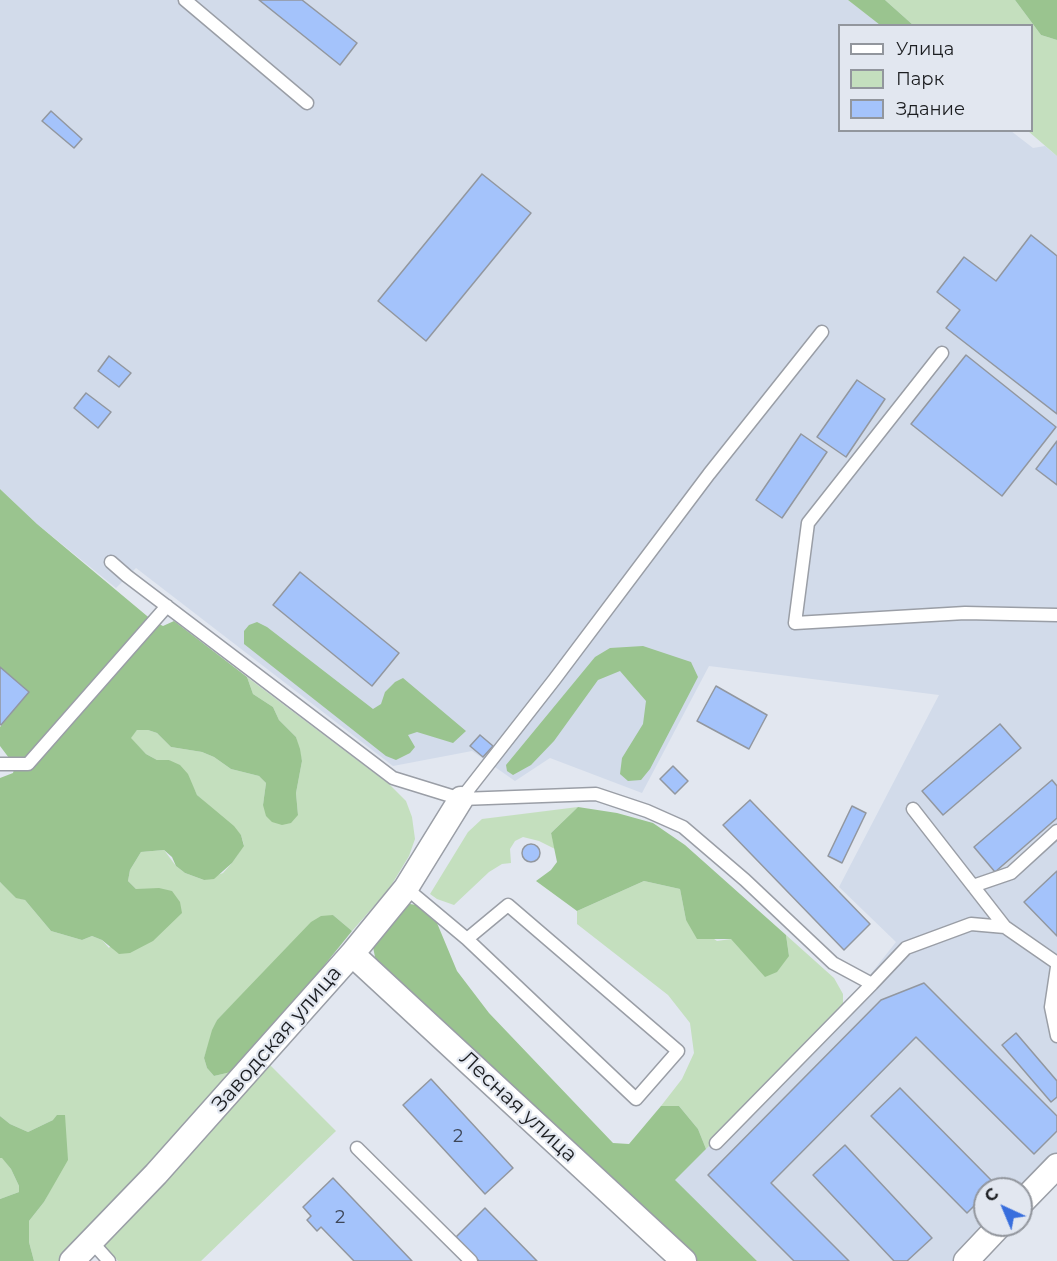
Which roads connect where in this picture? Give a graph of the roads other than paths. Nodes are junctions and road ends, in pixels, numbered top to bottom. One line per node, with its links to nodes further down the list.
1 (185, 0): 2 (lane)
2 (307, 103)
3 (822, 332): 9 (lane)
4 (942, 353): 7 (lane)
5 (111, 562): 6 (lane)
6 (167, 606): 8 (lane); 9 (lane)
7 (1057, 615)
8 (0, 764)
9 (461, 799): 13 (street, Заводская улица); 18 (lane)
10 (913, 809): 12 (lane)
11 (1057, 831): 12 (lane)
12 (973, 886): 14 (lane)
13 (406, 888): 15 (lane); 16 (street, Заводская улица)
14 (1005, 927): 17 (lane); 18 (lane)
15 (467, 939): 15 (lane)
16 (352, 954): 25 (street, Заводская улица); 29 (street, Лесная улица)
17 (1057, 965): 19 (lane)
18 (872, 984): 20 (lane)
19 (1057, 1036)
20 (716, 1143)
21 (357, 1148): 28 (lane)
22 (1057, 1166): 23 (street)
23 (1033, 1191)
24 (989, 1237): 30 (street)
25 (91, 1241): 26 (street, Заводская улица); 27 (lane)
26 (72, 1261)
27 (109, 1261)
28 (471, 1261)
29 (684, 1261)
30 (966, 1261)

